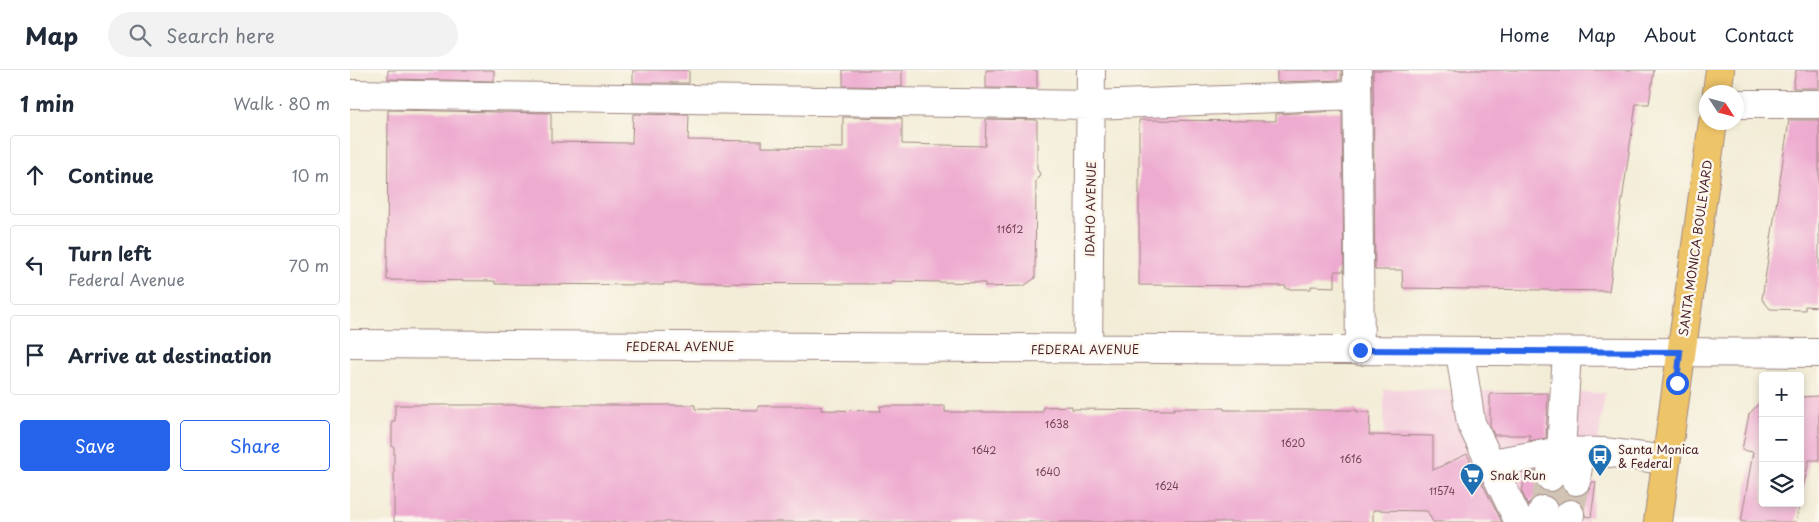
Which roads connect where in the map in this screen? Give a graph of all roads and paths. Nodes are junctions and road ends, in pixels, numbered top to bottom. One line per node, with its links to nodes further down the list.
1 (1091, 70): 8 (street, IDAHO AVENUE)
2 (1720, 70): 4 (main road)
3 (1357, 82): 8 (street); 12 (street)
4 (1718, 85)
5 (350, 94): 8 (street)
6 (1744, 104): 7 (street)
7 (1819, 104)
8 (1091, 105): 11 (street, IDAHO AVENUE)
9 (1712, 130): 15 (main road, SANTA MONICA BOULEVARD)
10 (350, 344): 11 (street, FEDERAL AVENUE)
11 (1088, 349): 12 (street, FEDERAL AVENUE)
12 (1360, 350): 13 (street, FEDERAL AVENUE)
13 (1460, 352): 14 (street, FEDERAL AVENUE); 19 (street)
14 (1567, 352): 15 (street, FEDERAL AVENUE); 18 (street)
15 (1680, 352): 16 (street, FEDERAL AVENUE); 17 (main road, SANTA MONICA BOULEVARD)
16 (1819, 353)
17 (1666, 460): 18 (street); 21 (main road, SANTA MONICA BOULEVARD)
18 (1565, 462): 19 (street)
19 (1492, 463): 20 (street)
20 (1534, 518)
21 (1658, 522)

